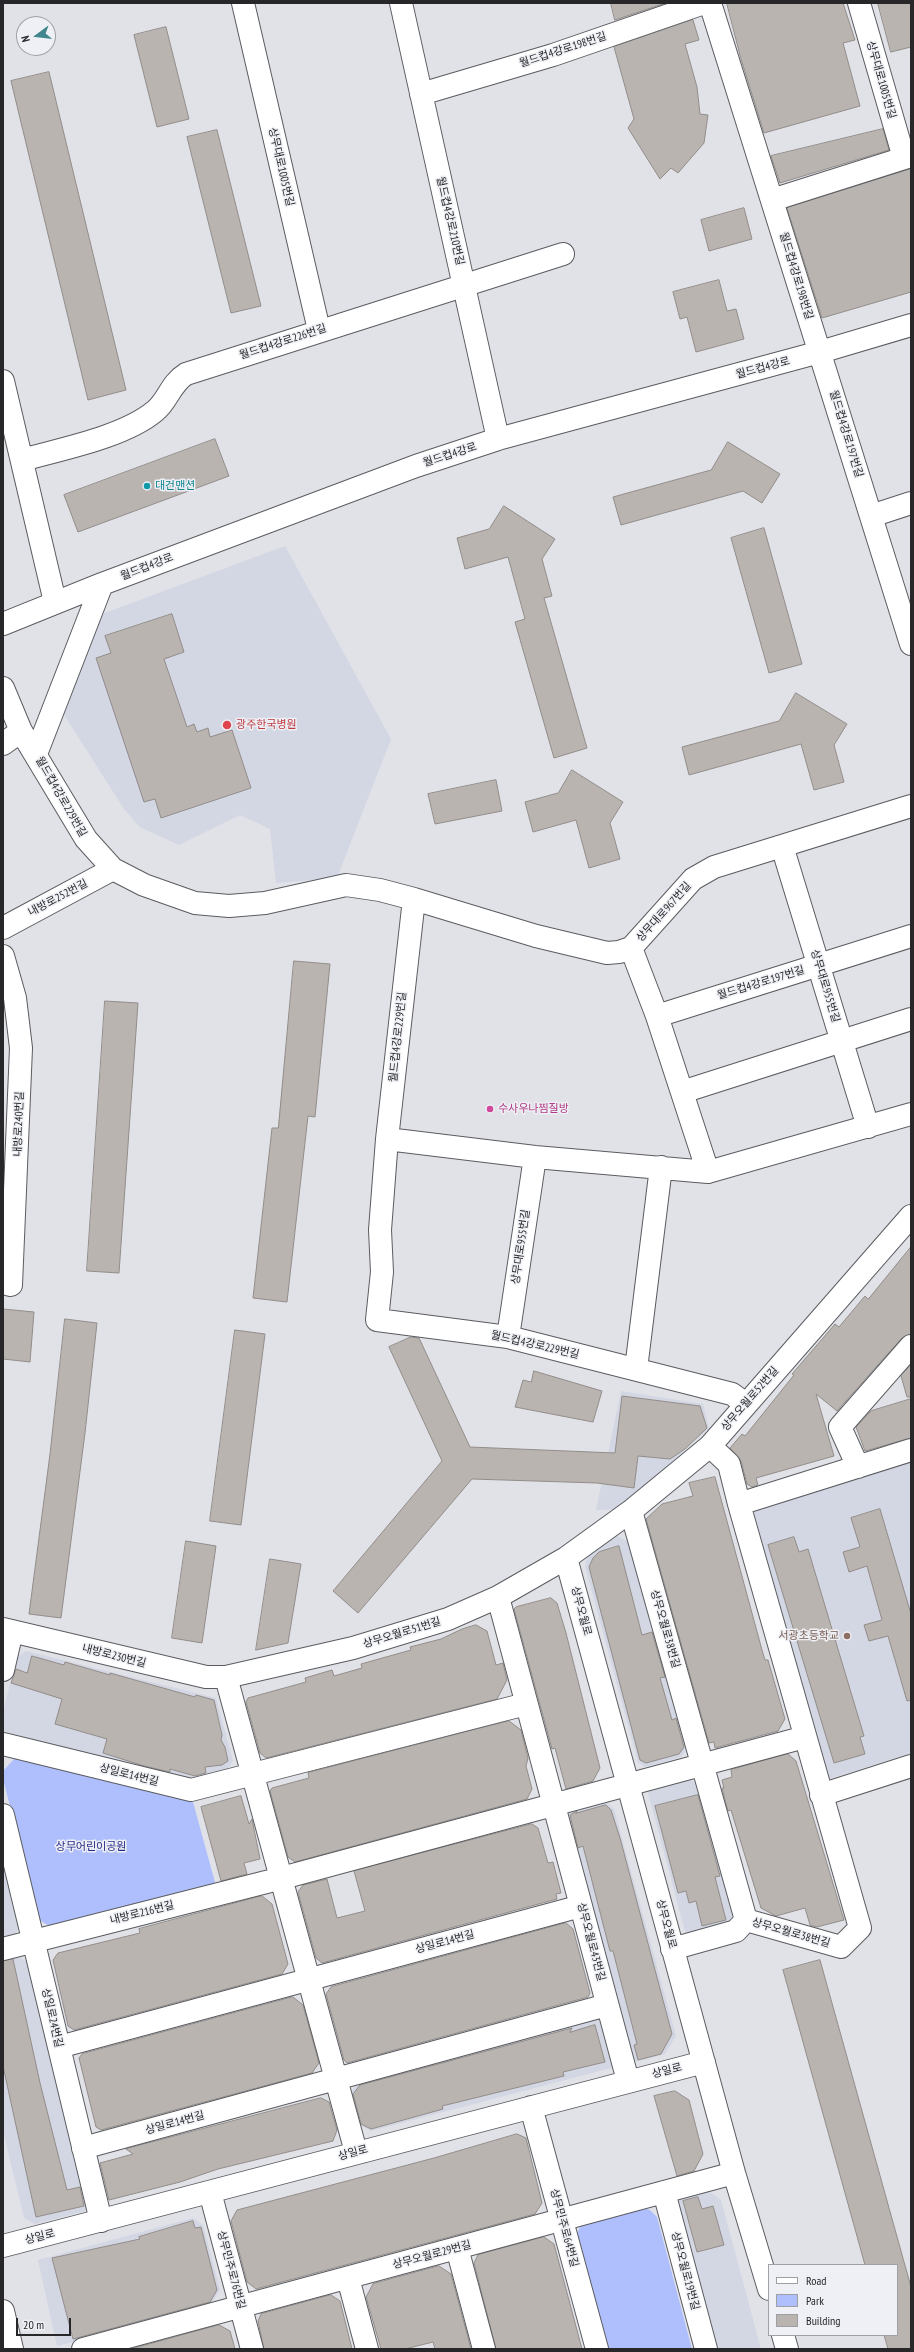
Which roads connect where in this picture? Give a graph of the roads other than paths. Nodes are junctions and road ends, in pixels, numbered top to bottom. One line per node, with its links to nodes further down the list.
1 (243, 3): 12 (street, 상무대로1005번길)
2 (401, 3): 6 (street, 월드컵4강로210번길)
3 (704, 3): 6 (street, 월드컵4강로198번길)
4 (710, 3): 8 (street, 월드컵4강로198번길)
5 (859, 3): 7 (street, 상무대로1005번길)
6 (421, 94): 10 (street, 월드컵4강로210번길)
7 (908, 157): 8 (street)
8 (772, 200): 13 (street, 월드컵4강로198번길)
9 (563, 254): 10 (street, 월드컵4강로226번길)
10 (464, 285): 12 (street, 월드컵4강로226번길); 15 (street, 월드컵4강로210번길)
11 (911, 325): 13 (street, 월드컵4강로)
12 (319, 330): 16 (street, 월드컵4강로226번길)
13 (820, 352): 15 (street, 월드컵4강로); 18 (street, 월드컵4강로197번길)
14 (3, 381): 16 (street)
15 (498, 439): 19 (street, 월드컵4강로)
16 (22, 460): 20 (street)
17 (911, 503): 18 (street)
18 (871, 516): 22 (street, 월드컵4강로197번길)
19 (102, 584): 20 (street, 월드컵4강로); 26 (street)
20 (55, 602): 21 (street, 월드컵4강로)
21 (3, 624)
22 (911, 644)
23 (3, 688): 24 (street, 월드컵4강로229번길)
24 (21, 731): 25 (street); 26 (street, 월드컵4강로229번길)
25 (3, 744)
26 (36, 754): 29 (street, 월드컵4강로229번길)
27 (911, 806): 28 (street, 상무대로967번길)
28 (782, 846): 33 (street, 상무대로967번길); 35 (street, 상무대로955번길)
29 (113, 869): 30 (street, 월드컵4강로229번길); 31 (street, 내방로252번길)
30 (414, 899): 33 (street, 상무대로967번길); 42 (street, 월드컵4강로229번길)
31 (3, 928)
32 (911, 936): 35 (street, 월드컵4강로197번길)
33 (631, 948): 36 (street)
34 (3, 956): 47 (street, 내방로240번길)
35 (818, 965): 36 (street, 월드컵4강로197번길); 38 (street, 상무대로955번길)
36 (657, 1016): 39 (street)
37 (911, 1019): 38 (street)
38 (841, 1040): 39 (street); 41 (street, 상무대로955번길)
39 (682, 1092): 45 (street)
40 (911, 1114): 41 (street)
41 (868, 1127): 45 (street)
42 (387, 1139): 43 (street); 48 (street, 월드컵4강로229번길)
43 (535, 1157): 44 (street); 48 (street, 상무대로955번길)
44 (661, 1167): 45 (street); 50 (street)
45 (708, 1172)
46 (911, 1216): 51 (street, 상무오월로52번길)
47 (3, 1283)
48 (508, 1337): 50 (street, 월드컵4강로229번길)
49 (911, 1346): 54 (street)
50 (636, 1369): 51 (street, 월드컵4강로229번길)
51 (746, 1404): 52 (street, 상무오월로52번길)
52 (710, 1446): 55 (street, 상무오월로38번길); 56 (street, 상무오월로52번길)
53 (911, 1450): 54 (street)
54 (858, 1467): 55 (street)
55 (739, 1504): 63 (street, 상무오월로38번길)
56 (631, 1511): 57 (street, 상무오월로52번길); 65 (street, 상무오월로38번길)
57 (566, 1558): 58 (street, 상무오월로51번길); 68 (street, 상무오월로)
58 (498, 1597): 61 (street, 상무오월로51번길); 62 (street, 상무오월로43번길)
59 (8, 1630): 60 (street); 61 (street, 내방로230번길)
60 (3, 1670)
61 (226, 1677): 67 (street)
62 (526, 1704): 67 (street, 상일로14번길); 70 (street, 상무오월로43번길)
63 (805, 1737): 65 (street); 69 (street, 상무오월로38번길)
64 (3, 1744): 67 (street, 상일로14번길)
65 (703, 1764): 68 (street); 74 (street, 상무오월로38번길)
66 (911, 1766): 69 (street)
67 (254, 1774): 72 (street)
68 (627, 1783): 70 (street); 76 (street, 상무오월로)
69 (821, 1795): 74 (street, 상무오월로38번길)
70 (554, 1804): 72 (street); 73 (street, 상무오월로43번길)
71 (3, 1815): 75 (street, 상일로24번길)
72 (282, 1878): 75 (street, 내방로216번길); 78 (street)
73 (581, 1906): 78 (street, 상일로14번길); 79 (street, 상무오월로43번길)
74 (746, 1920): 76 (street)
75 (34, 1941): 77 (street, 내방로216번길); 80 (street, 상일로24번길)
76 (672, 1948): 81 (street, 상무오월로)
77 (3, 1949)
78 (309, 1978): 80 (street, 상일로14번길); 82 (street)
79 (607, 2005): 82 (street, 상일로14번길); 83 (street, 상무오월로43번길)
80 (59, 2047): 85 (street, 상일로24번길)
81 (704, 2062): 83 (street, 상일로); 87 (street, 상무오월로)
82 (336, 2079): 85 (street, 상일로14번길); 86 (street)
83 (628, 2081): 84 (street, 상일로)
84 (531, 2107): 86 (street, 상일로); 90 (street, 상무민주로64번길)
85 (83, 2148): 91 (street, 상일로24번길)
86 (356, 2152): 88 (street, 상일로)
87 (734, 2173): 89 (street, 상무오월로29번길); 95 (street, 상무오월로)
88 (210, 2192): 91 (street, 상일로); 96 (street, 상무민주로76번길)
89 (664, 2192): 90 (street, 상무오월로29번길); 106 (street, 상무오월로19번길)
90 (562, 2220): 93 (street, 상무오월로29번길); 105 (street, 상무민주로64번길)
91 (101, 2221): 92 (street, 상일로)
92 (3, 2246)
93 (456, 2248): 94 (street, 상무오월로29번길); 104 (street)
94 (348, 2278): 96 (street, 상무오월로29번길); 103 (street)
95 (768, 2286)
96 (241, 2307): 99 (street, 상무오월로29번길); 102 (street, 상무민주로76번길)
97 (3, 2310): 100 (street)
98 (783, 2336): 107 (street)
99 (131, 2343): 101 (street, 상무오월로29번길)
100 (12, 2349)
101 (83, 2349)
102 (252, 2349)
103 (368, 2349)
104 (484, 2349)
105 (597, 2349)
106 (706, 2349)
107 (787, 2349)

